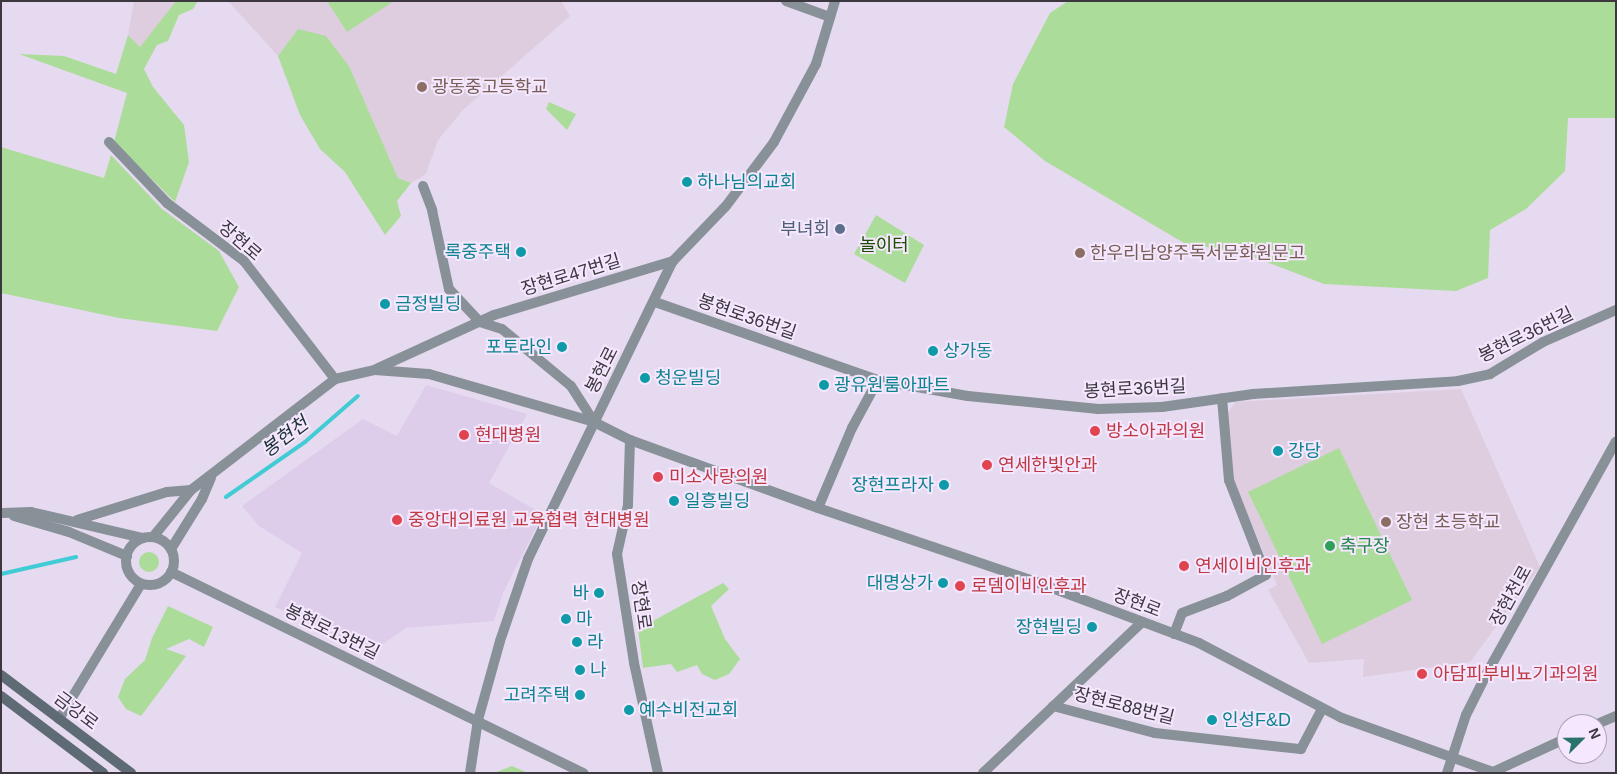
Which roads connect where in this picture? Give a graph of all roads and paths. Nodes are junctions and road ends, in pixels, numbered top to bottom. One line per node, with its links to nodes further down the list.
1 (786, 1): 3 (street)
2 (835, 1): 3 (street, 봉현로)
3 (830, 17): 6 (street, 봉현로)
4 (109, 142): 11 (street, 장현로)
5 (423, 186): 9 (street)
6 (673, 261): 7 (street, 봉현로); 9 (street, 장현로47번길)
7 (655, 302): 12 (street, 봉현로36번길); 14 (street, 봉현로)
8 (1616, 310): 13 (street, 봉현로36번길)
9 (480, 322): 10 (street, 장현로47번길); 14 (street)
10 (375, 370): 11 (street, 장현로); 14 (street, 장현로)
11 (335, 378): 17 (street, 장현로)
12 (878, 380): 13 (street, 봉현로36번길); 19 (street)
13 (1222, 398): 28 (street)
14 (594, 422): 15 (street, 장현로); 34 (street, 봉현로)
15 (630, 440): 19 (street, 장현로); 42 (street, 장현로)
16 (1616, 441): 36 (street, 장현천로)
17 (211, 478): 18 (street, 장현로); 23 (street)
18 (191, 490): 21 (street); 22 (street)
19 (818, 508): 27 (street, 장현로)
20 (2, 512): 21 (street); 24 (street)
21 (75, 520): 22 (street)
22 (148, 538): 23 (street); 24 (street)
23 (171, 549): 25 (street)
24 (126, 556): 26 (street)
25 (171, 572): 26 (street); 34 (street, 봉현로13번길)
26 (142, 584): 33 (street)
27 (1142, 622): 28 (street, 장현로); 31 (street, 장현로88번길)
28 (1174, 634): 32 (street, 장현로)
29 (1, 675): 33 (main road, 금강로)
30 (1, 696): 38 (main road, 금강로)
31 (1053, 706): 32 (street, 장현로88번길); 43 (street, 장현로88번길)
32 (1322, 709): 36 (street, 장현로)
33 (59, 719): 39 (main road, 금강로)
34 (478, 720): 40 (street, 봉현로); 41 (street, 봉현로13번길)
35 (1557, 743): 37 (street)
36 (1455, 757): 37 (street, 장현로); 44 (street, 장현천로)
37 (1494, 772)
38 (104, 773)
39 (130, 773)
40 (470, 773)
41 (584, 773)
42 (658, 773)
43 (983, 773)
44 (1447, 773)

